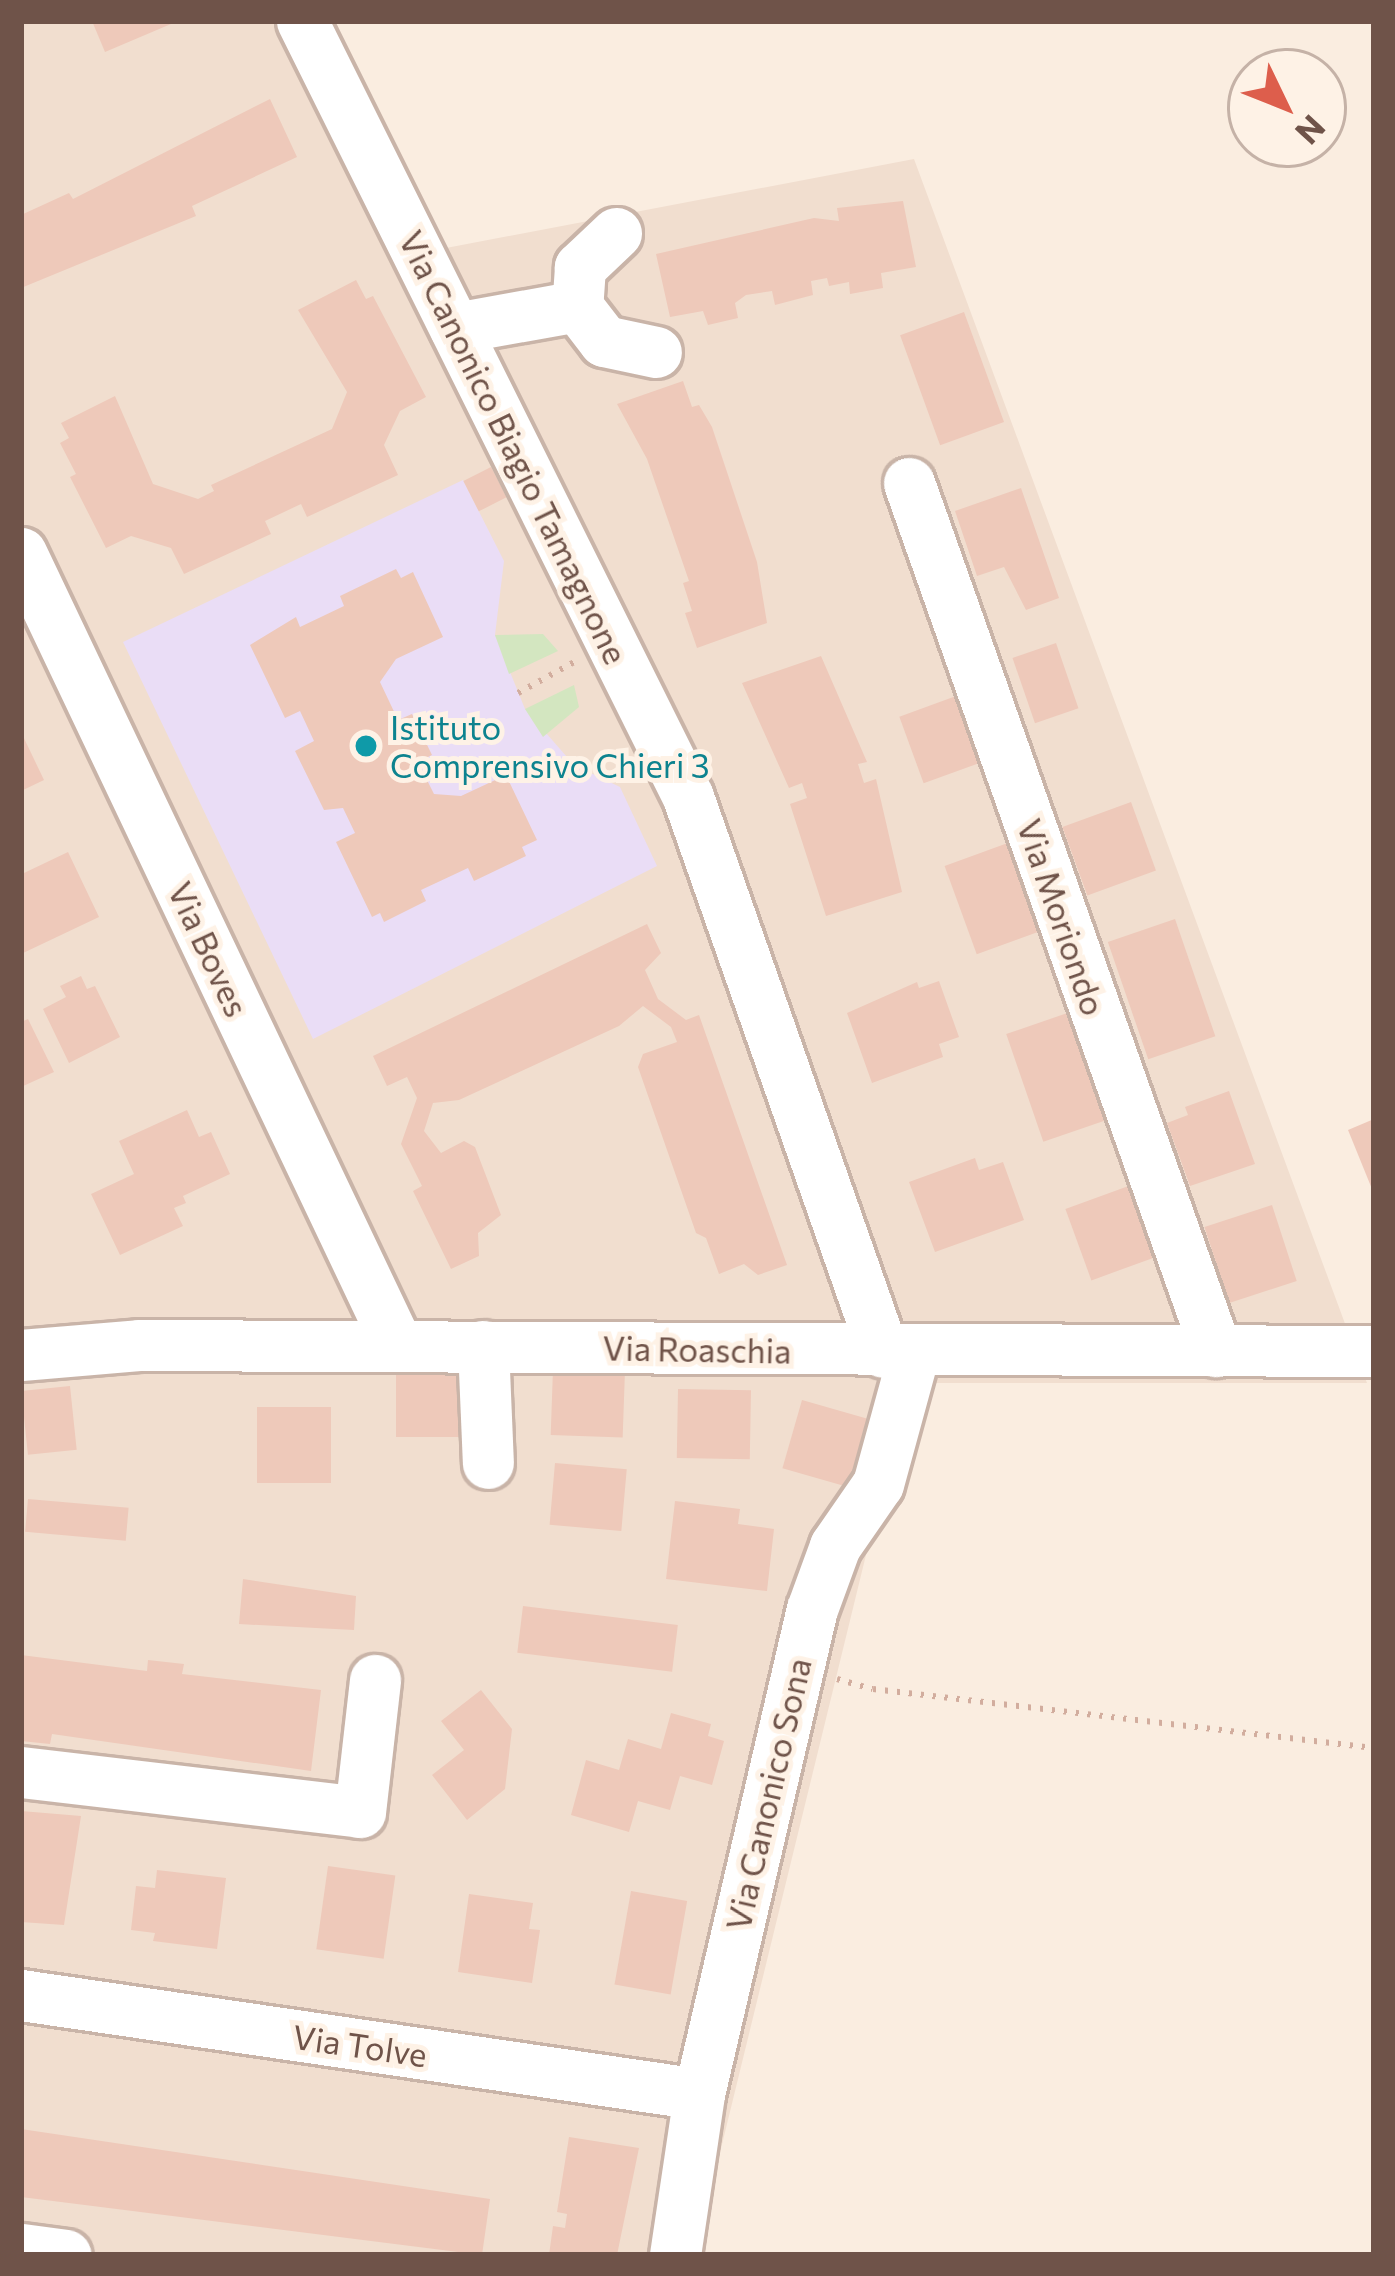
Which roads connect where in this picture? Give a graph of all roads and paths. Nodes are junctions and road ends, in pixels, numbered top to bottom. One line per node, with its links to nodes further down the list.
1 (302, 21): 4 (street, Via Canonico Biagio Tamagnone)
2 (616, 233): 3 (street)
3 (577, 306): 4 (street); 5 (street)
4 (455, 328): 8 (street, Via Canonico Biagio Tamagnone)
5 (656, 352)
6 (909, 483): 12 (street, Via Moriondo)
7 (21, 553): 10 (street, Via Boves)
8 (612, 643): 9 (path); 13 (street, Via Canonico Biagio Tamagnone)
9 (518, 693)
10 (397, 1345): 11 (street, Via Roaschia); 15 (street, Via Roaschia)
11 (483, 1346): 13 (street, Via Roaschia); 16 (street)
12 (1216, 1351): 13 (street, Via Roaschia); 14 (street, Via Roaschia)
13 (898, 1352): 17 (street, Via Canonico Sona)
14 (1374, 1352)
15 (21, 1355)
16 (488, 1463)
17 (798, 1667): 19 (path); 22 (street, Via Canonico Sona)
18 (375, 1680): 20 (street)
19 (1374, 1748)
20 (21, 1772)
21 (21, 1995): 22 (street, Via Tolve)
22 (699, 2094): 25 (street, Via Canonico Sona)
23 (21, 2249): 24 (street)
24 (66, 2255)
25 (675, 2255)

